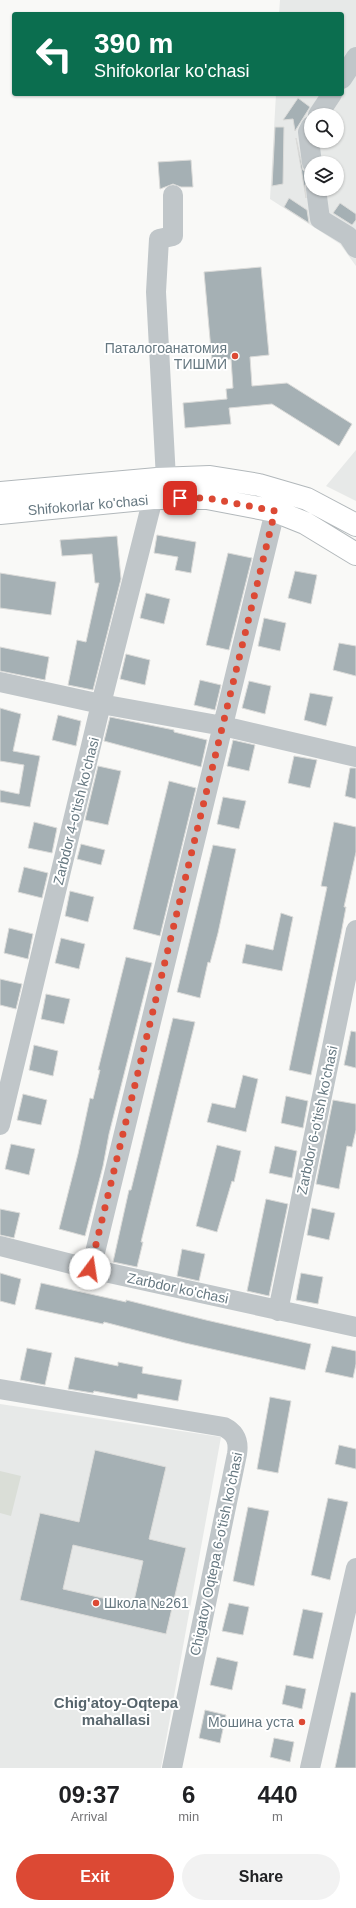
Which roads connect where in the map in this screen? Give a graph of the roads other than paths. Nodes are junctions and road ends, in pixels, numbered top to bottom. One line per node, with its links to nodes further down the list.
1 (356, 57): 2 (street)
2 (344, 75)
3 (331, 96): 4 (street)
4 (323, 108)
5 (173, 195): 8 (street)
6 (317, 196): 7 (street)
7 (356, 248)
8 (166, 479): 9 (main road, Shifokorlar ko'chasi); 13 (main road, Shifokorlar ko'chasi)
9 (0, 493)
10 (153, 498): 11 (main road, Shifokorlar ko'chasi); 12 (main road, Shifokorlar ko'chasi); 16 (street, Zarbdor 4-o'tish ko'chasi)
11 (275, 511): 14 (main road, Shifokorlar ko'chasi); 17 (street)
12 (0, 512)
13 (356, 524)
14 (356, 554)
15 (0, 682): 16 (street)
16 (101, 704): 17 (street); 20 (street, Zarbdor 4-o'tish ko'chasi)
17 (223, 726): 18 (street); 22 (street)
18 (356, 757)
19 (356, 930): 23 (street, Zarbdor 6-o'tish ko'chasi)
20 (0, 1125)
21 (0, 1246): 22 (street, Zarbdor ko'chasi)
22 (90, 1269): 23 (street, Zarbdor ko'chasi)
23 (278, 1311): 24 (street, Zarbdor ko'chasi)
24 (356, 1327)
25 (0, 1389): 28 (street, Chigatoy Oqtepa 6-o'tish ko'chasi)
26 (356, 1568): 27 (street)
27 (353, 1597): 29 (street)
28 (172, 1768)
29 (310, 1768)

